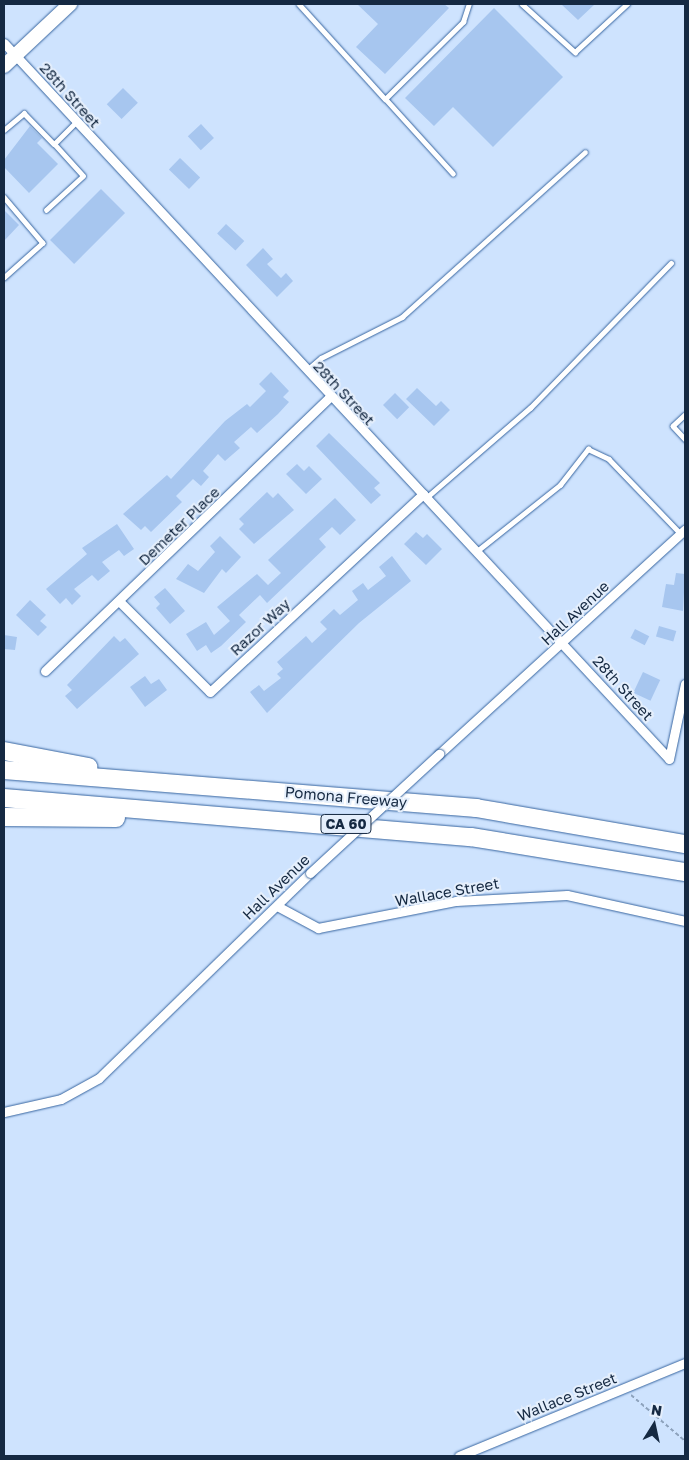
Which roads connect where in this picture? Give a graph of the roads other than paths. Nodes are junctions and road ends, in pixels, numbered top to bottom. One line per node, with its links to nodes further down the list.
1 (70, 4): 7 (main road)
2 (299, 4): 9 (lane)
3 (469, 4): 9 (lane)
4 (522, 4): 5 (lane)
5 (627, 4)
6 (4, 43): 7 (street, 28th Street)
7 (15, 55): 8 (main road); 10 (street, 28th Street)
8 (4, 66)
9 (385, 99): 14 (lane)
10 (76, 122): 12 (lane); 19 (street, 28th Street)
11 (4, 130): 12 (lane)
12 (54, 144): 16 (lane)
13 (585, 152): 19 (lane)
14 (453, 174)
15 (4, 197): 18 (lane)
16 (46, 210)
17 (670, 263): 23 (lane)
18 (4, 278)
19 (305, 372): 20 (street, 28th Street)
20 (329, 398): 23 (street, 28th Street); 26 (street, Demeter Place)
21 (685, 415): 22 (lane)
22 (685, 439)
23 (425, 496): 25 (street, 28th Street); 26 (street, Razor Way)
24 (683, 532): 25 (lane); 27 (street, Hall Avenue)
25 (477, 551): 27 (street, 28th Street)
26 (120, 602): 28 (street, Demeter Place)
27 (564, 643): 29 (street, 28th Street); 38 (street, Hall Avenue, bridge)
28 (45, 671)
29 (685, 684)
30 (4, 751): 32 (highway)
31 (4, 770): 32 (highway, Pomona Freeway / CA 60)
32 (139, 779): 36 (highway, Pomona Freeway / CA 60)
33 (4, 798): 35 (highway, Pomona Freeway / CA 60)
34 (4, 817): 35 (highway)
35 (255, 820): 37 (highway, Pomona Freeway / CA 60)
36 (685, 844)
37 (685, 872)
38 (277, 906): 39 (street, Wallace Street); 40 (street, Hall Avenue)
39 (685, 921)
40 (4, 1112)
41 (685, 1363): 42 (street, Wallace Street)
42 (459, 1456)

